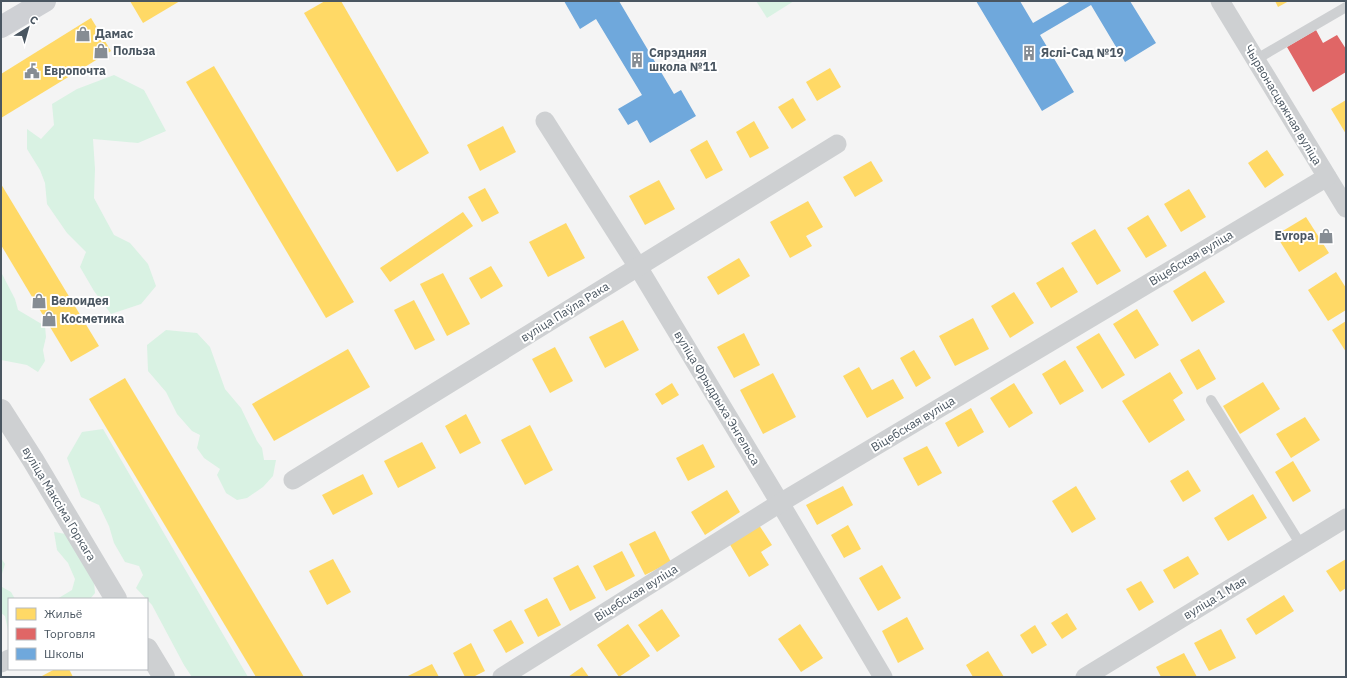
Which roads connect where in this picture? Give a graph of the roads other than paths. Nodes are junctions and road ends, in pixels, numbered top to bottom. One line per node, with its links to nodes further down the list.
1 (45, 1): 4 (main road)
2 (1220, 1): 5 (street, Чырвонасцяжная вуліца)
3 (1342, 6): 5 (lane)
4 (1, 27)
5 (1256, 60): 8 (street, Чырвонасцяжная вуліца)
6 (545, 121): 10 (street, вуліца Фрыдрыха Энгельса)
7 (837, 144): 10 (street, вуліца Паўла Рака)
8 (1327, 177): 9 (street, Чырвонасцяжная вуліца); 14 (street, Віцебская вуліца)
9 (1344, 202)
10 (638, 267): 13 (street, вуліца Паўла Рака); 14 (street, вуліца Фрыдрыха Энгельса)
11 (1211, 400): 16 (lane)
12 (1, 410): 17 (street, вуліца Максіма Горкага)
13 (293, 480)
14 (780, 503): 20 (street, Віцебская вуліца); 21 (street, вуліца Фрыдрыха Энгельса)
15 (1346, 518): 16 (street, вуліца 1 Мая)
16 (1302, 545): 22 (street, вуліца 1 Мая)
17 (114, 598)
18 (148, 651): 19 (street)
19 (164, 677)
20 (502, 677)
21 (883, 677)
22 (1085, 677)

